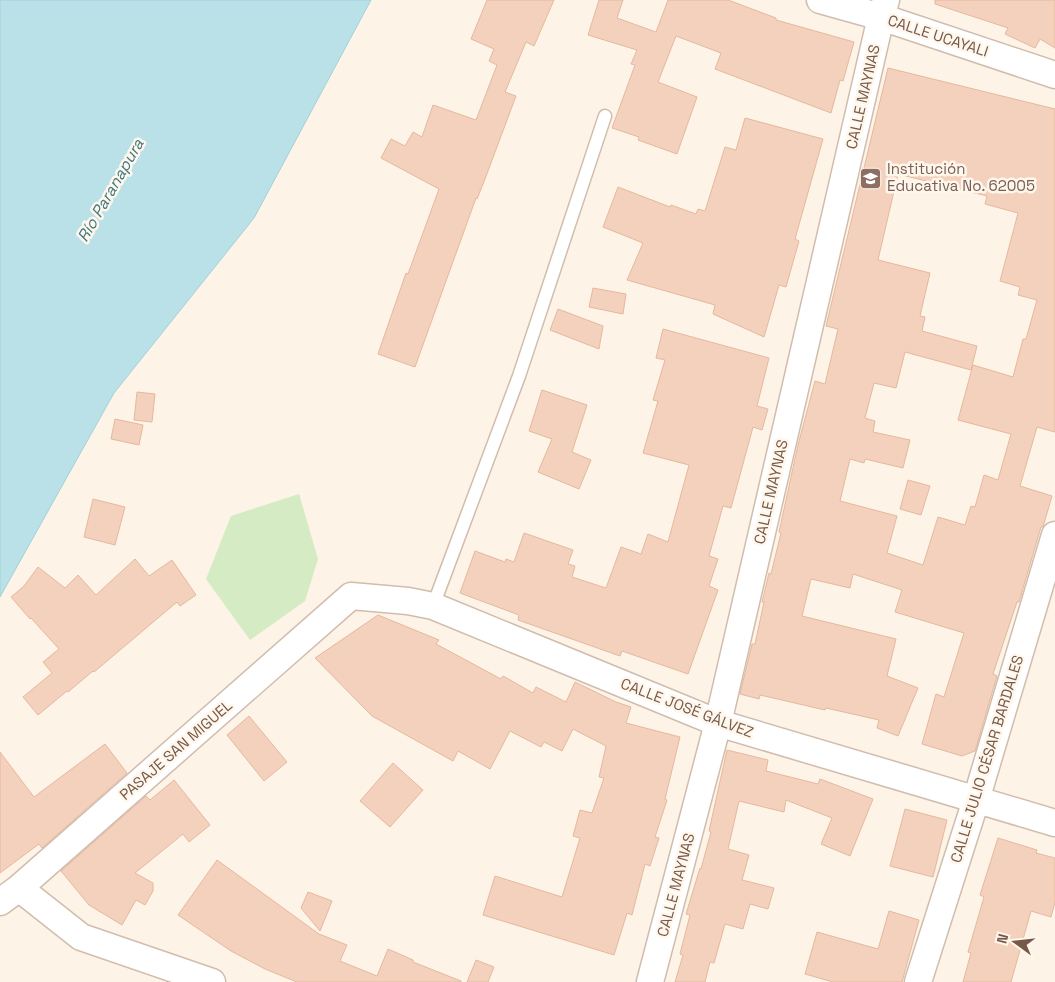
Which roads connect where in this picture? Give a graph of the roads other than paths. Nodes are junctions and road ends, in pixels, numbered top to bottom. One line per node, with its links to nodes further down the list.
1 (820, 0): 2 (street, CALLE UCAYALI)
2 (884, 9): 3 (street, CALLE UCAYALI); 8 (street, CALLE MAYNAS)
3 (1055, 75)
4 (605, 116): 7 (lane)
5 (1055, 535): 9 (street, CALLE JULIO CÉSAR BARDALES)
6 (351, 596): 7 (street, CALLE JOSÉ GÁLVEZ); 11 (street, PASAJE SAN MIGUEL)
7 (433, 606): 8 (street, CALLE JOSÉ GÁLVEZ)
8 (718, 723): 9 (street, CALLE JOSÉ GÁLVEZ); 13 (street, CALLE MAYNAS)
9 (976, 800): 10 (street, CALLE JOSÉ GÁLVEZ); 14 (street, CALLE JULIO CÉSAR BARDALES)
10 (1055, 823)
11 (10, 895): 12 (street)
12 (212, 982)
13 (650, 982)
14 (918, 982)

